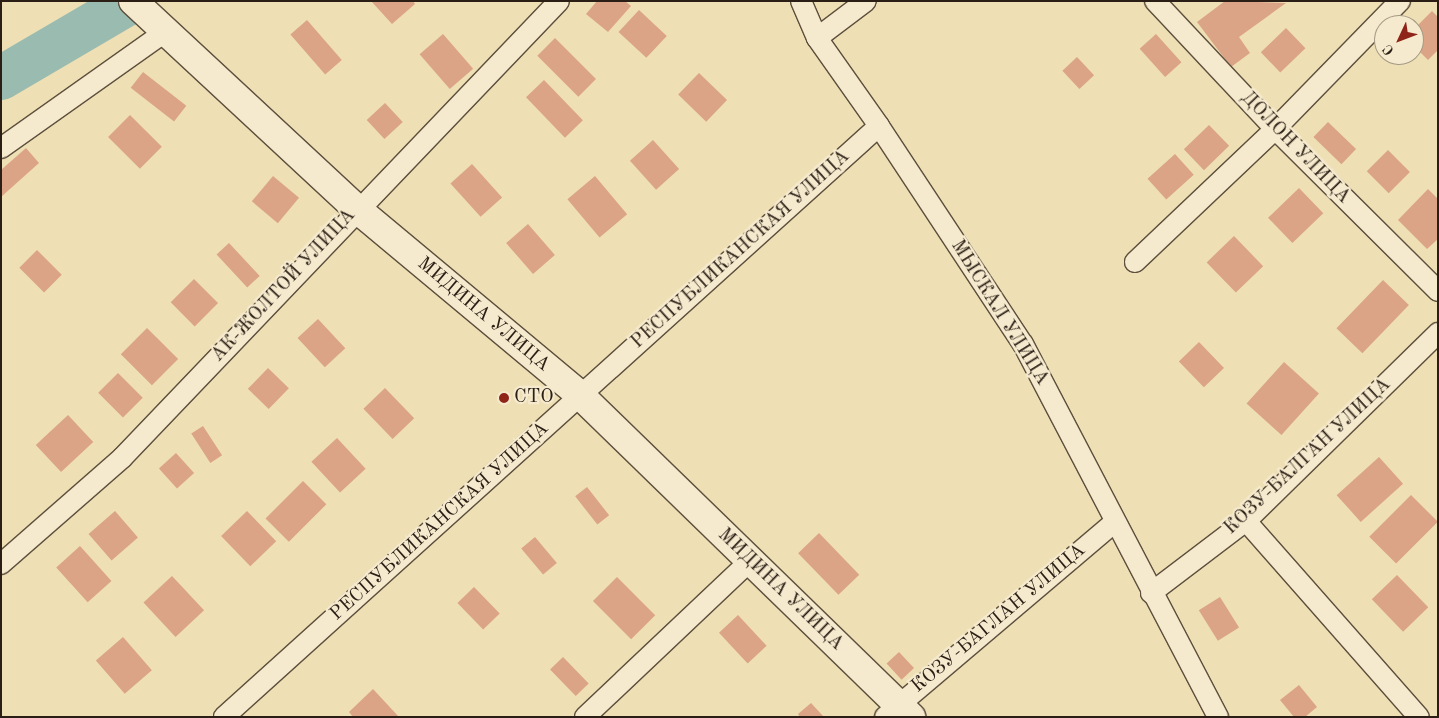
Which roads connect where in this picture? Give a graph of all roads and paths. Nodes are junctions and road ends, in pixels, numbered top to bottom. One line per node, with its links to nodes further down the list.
1 (133, 1): 7 (street, МИДИНА УЛИЦА)
2 (559, 1): 12 (street, АК-ЖОЛТОЙ УЛИЦА)
3 (801, 1): 8 (street, МЫСКАЛ УЛИЦА)
4 (866, 1): 8 (street)
5 (1155, 1): 10 (street, ДОЛОН УЛИЦА)
6 (1400, 1): 10 (street)
7 (161, 28): 11 (street); 12 (street, МИДИНА УЛИЦА)
8 (817, 38): 9 (street, МЫСКАЛ УЛИЦА)
9 (879, 126): 16 (street, РЕСПУБЛИКАНСКАЯ УЛИЦА); 18 (street, МЫСКАЛ УЛИЦА)
10 (1275, 129): 13 (street); 14 (street, ДОЛОН УЛИЦА)
11 (1, 148)
12 (357, 209): 16 (street, МИДИНА УЛИЦА); 20 (street, АК-ЖОЛТОЙ УЛИЦА)
13 (1135, 262)
14 (1438, 291)
15 (1438, 333): 17 (street, КОЗУ-БАЛГАН УЛИЦА)
16 (580, 395): 19 (street, МИДИНА УЛИЦА); 23 (street, РЕСПУБЛИКАНСКАЯ УЛИЦА)
17 (1246, 520): 21 (street, КОЗУ-БАЛГАН УЛИЦА); 26 (street)
18 (1114, 523): 21 (street, МЫСКАЛ УЛИЦА); 22 (street, КОЗУ-БАГЛАН УЛИЦА)
19 (750, 561): 22 (street, МИДИНА УЛИЦА); 24 (street)
20 (1, 564)
21 (1151, 594): 25 (street, МЫСКАЛ УЛИЦА)
22 (898, 713)
23 (224, 717)
24 (585, 717)
25 (1218, 717)
26 (1419, 717)

